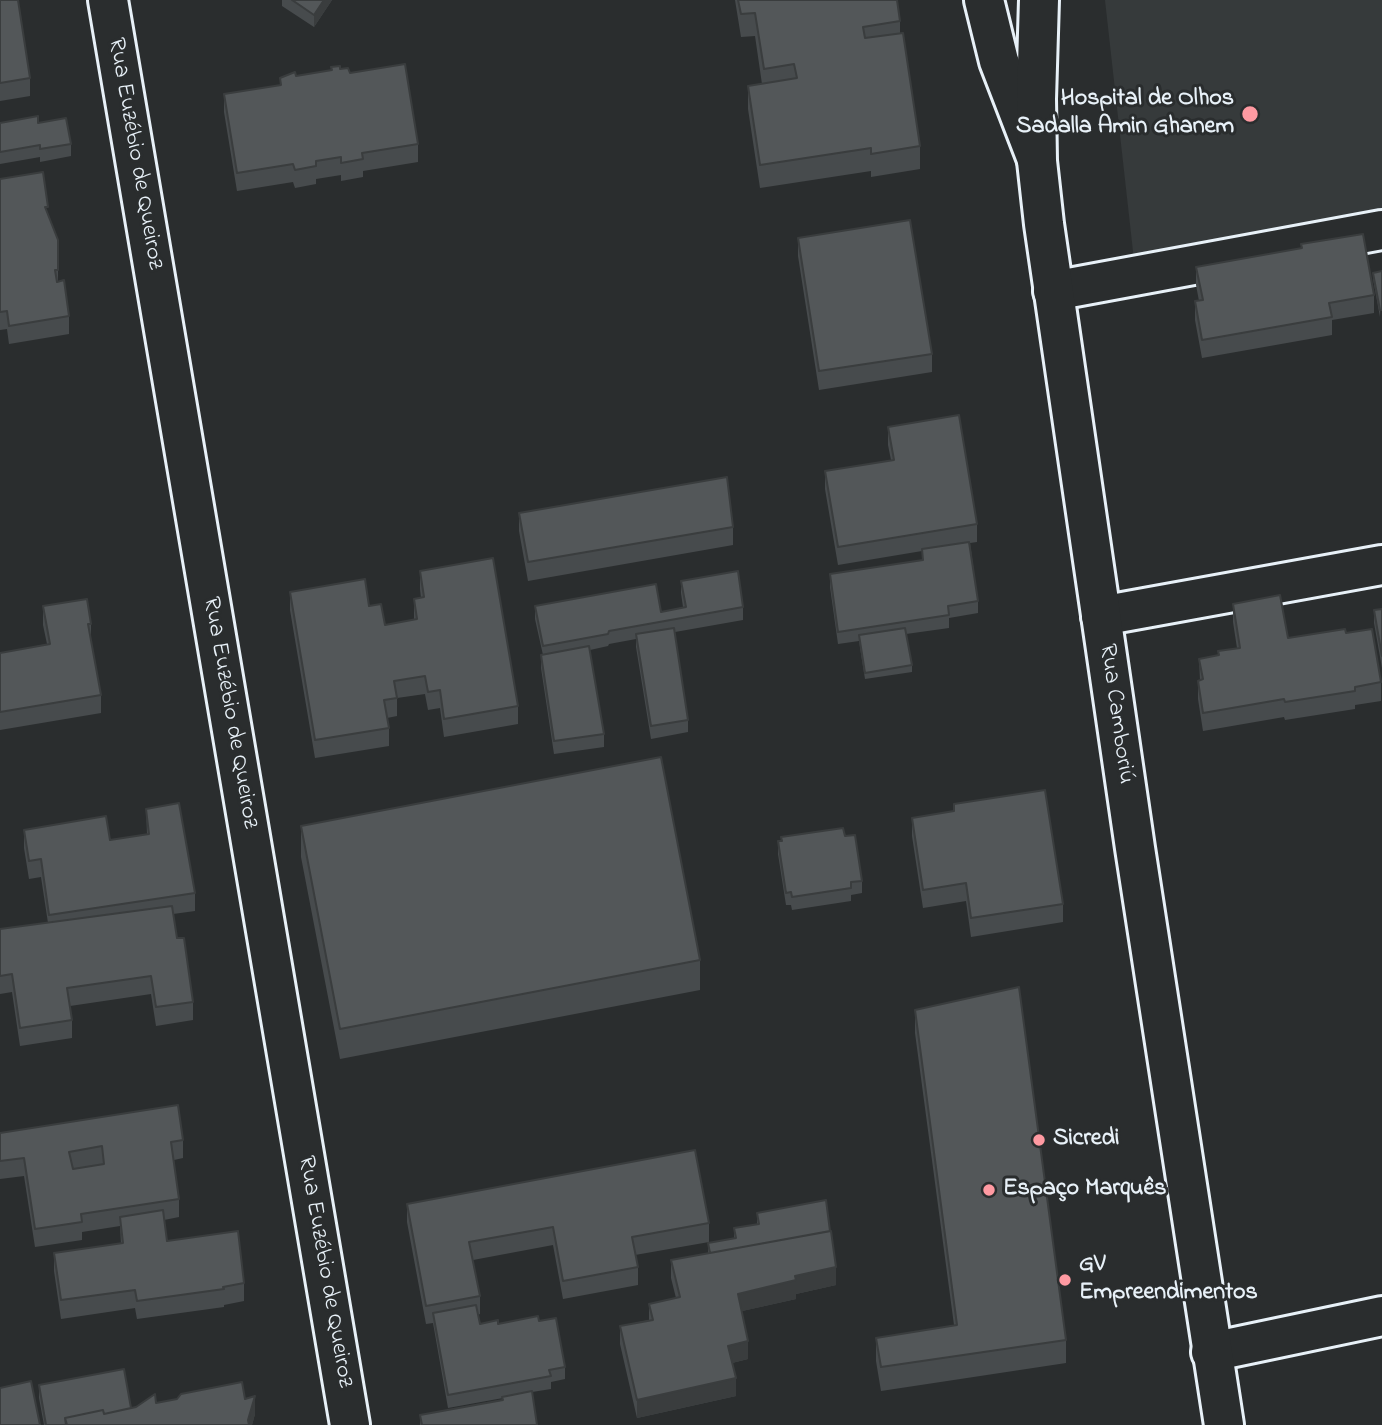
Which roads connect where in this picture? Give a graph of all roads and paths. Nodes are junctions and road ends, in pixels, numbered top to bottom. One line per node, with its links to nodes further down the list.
1 (108, 0): 11 (street, Rua Euzébio de Queiroz)
2 (984, 0): 4 (street)
3 (1039, 0): 4 (street, Rua Camboriú)
4 (1037, 161): 6 (street, Rua Camboriú)
5 (1382, 230): 6 (street)
6 (1053, 291): 8 (street, Rua Camboriú)
7 (1382, 565): 8 (street)
8 (1101, 616): 10 (street, Rua Camboriú)
9 (1382, 1316): 10 (street)
10 (1211, 1352): 12 (street, Rua Camboriú)
11 (350, 1425)
12 (1224, 1425)

